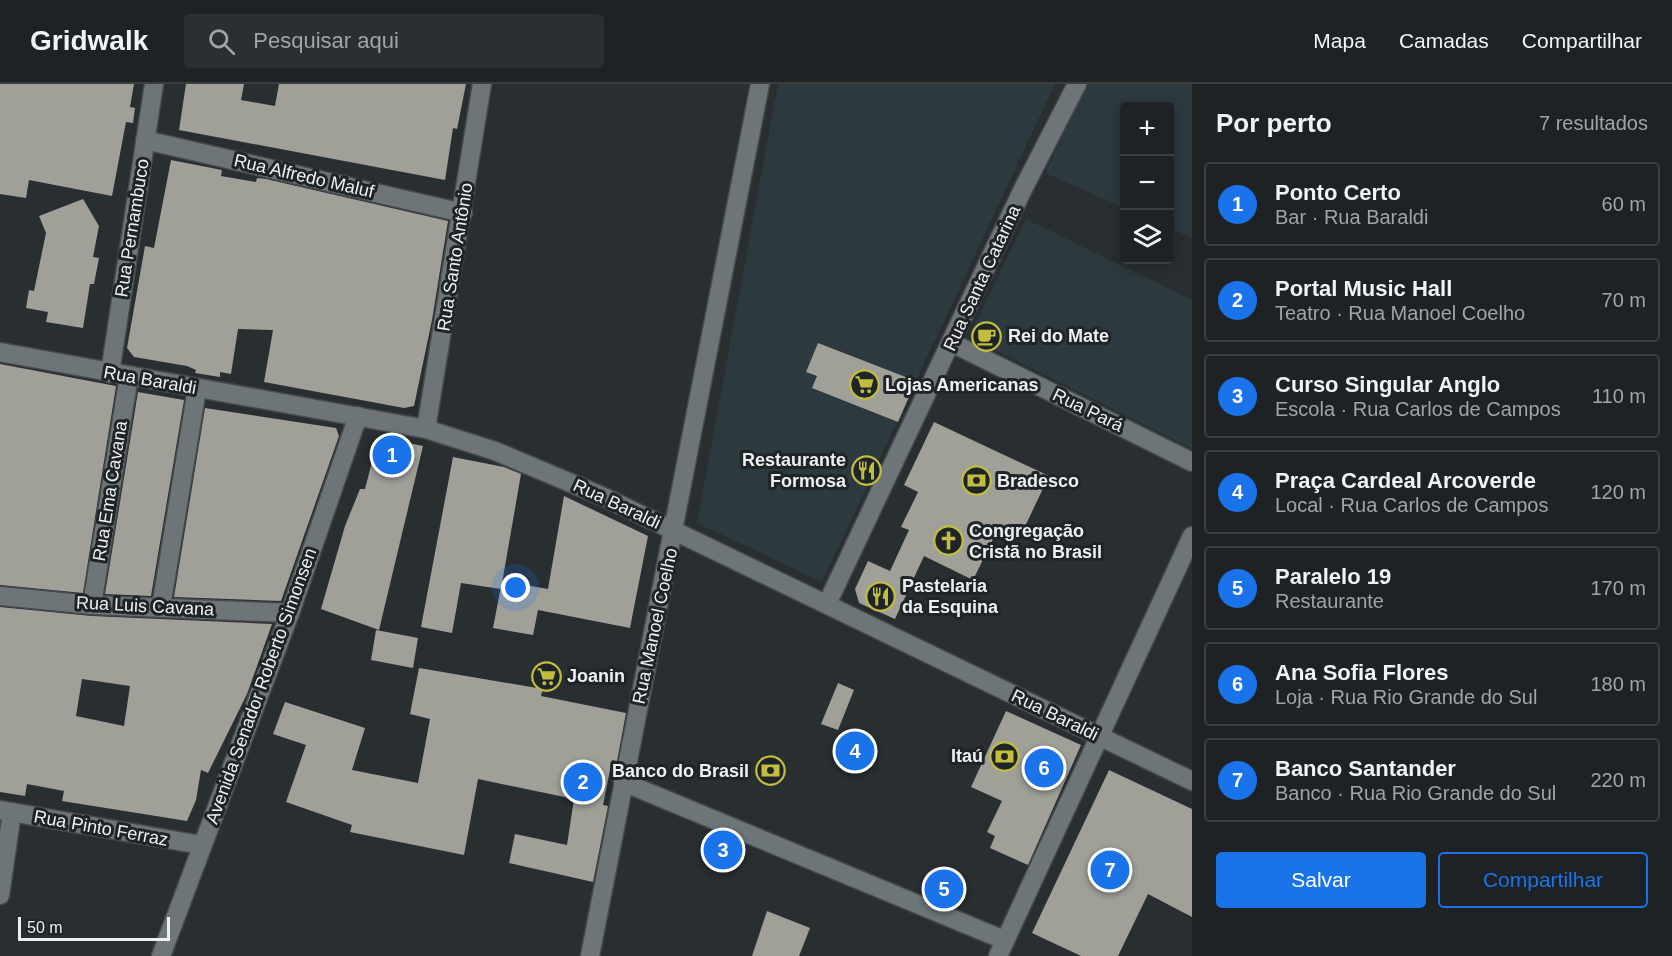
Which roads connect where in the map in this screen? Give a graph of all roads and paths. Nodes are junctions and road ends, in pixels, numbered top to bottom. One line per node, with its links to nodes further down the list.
1 (154, 84): 5 (street, Rua Pernambuco)
2 (482, 84): 6 (street, Rua Santo Antônio)
3 (760, 84): 15 (street, Rua Manoel Coelho)
4 (1077, 84): 7 (street, Rua Santa Catarina)
5 (145, 140): 6 (street, Rua Alfredo Maluf); 9 (street, Rua Pernambuco)
6 (463, 213): 13 (street, Rua Santo Antônio)
7 (952, 343): 14 (street, Rua Pará); 18 (street, Rua Santa Catarina)
8 (0, 352): 9 (street, Rua Baraldi)
9 (110, 373): 10 (street, Rua Baraldi)
10 (129, 376): 11 (street, Rua Baraldi); 19 (street, Rua Ema Cavana)
11 (197, 389): 12 (street, Rua Baraldi); 20 (street)
12 (358, 416): 13 (street, Rua Baraldi); 21 (street, Avenida Senador Roberto Simonsen)
13 (426, 429): 15 (street, Rua Baraldi)
14 (1192, 462)
15 (675, 530): 18 (street, Rua Baraldi); 24 (street, Rua Manoel Coelho)
16 (1192, 536): 22 (street)
17 (0, 596): 19 (street, Rua Luis Cavana)
18 (827, 604): 22 (street, Rua Baraldi)
19 (92, 605): 20 (street, Rua Luis Cavana)
20 (161, 607): 21 (street, Rua Luis Cavana)
21 (290, 613): 26 (street, Avenida Senador Roberto Simonsen)
22 (1099, 736): 23 (street, Rua Baraldi); 28 (street)
23 (1192, 781)
24 (623, 782): 28 (street); 30 (street, Rua Manoel Coelho)
25 (6, 811): 26 (street, Rua Pinto Ferraz); 27 (street)
26 (201, 845): 29 (street, Avenida Senador Roberto Simonsen)
27 (0, 895)
28 (1001, 948)
29 (161, 956)
30 (590, 956)

